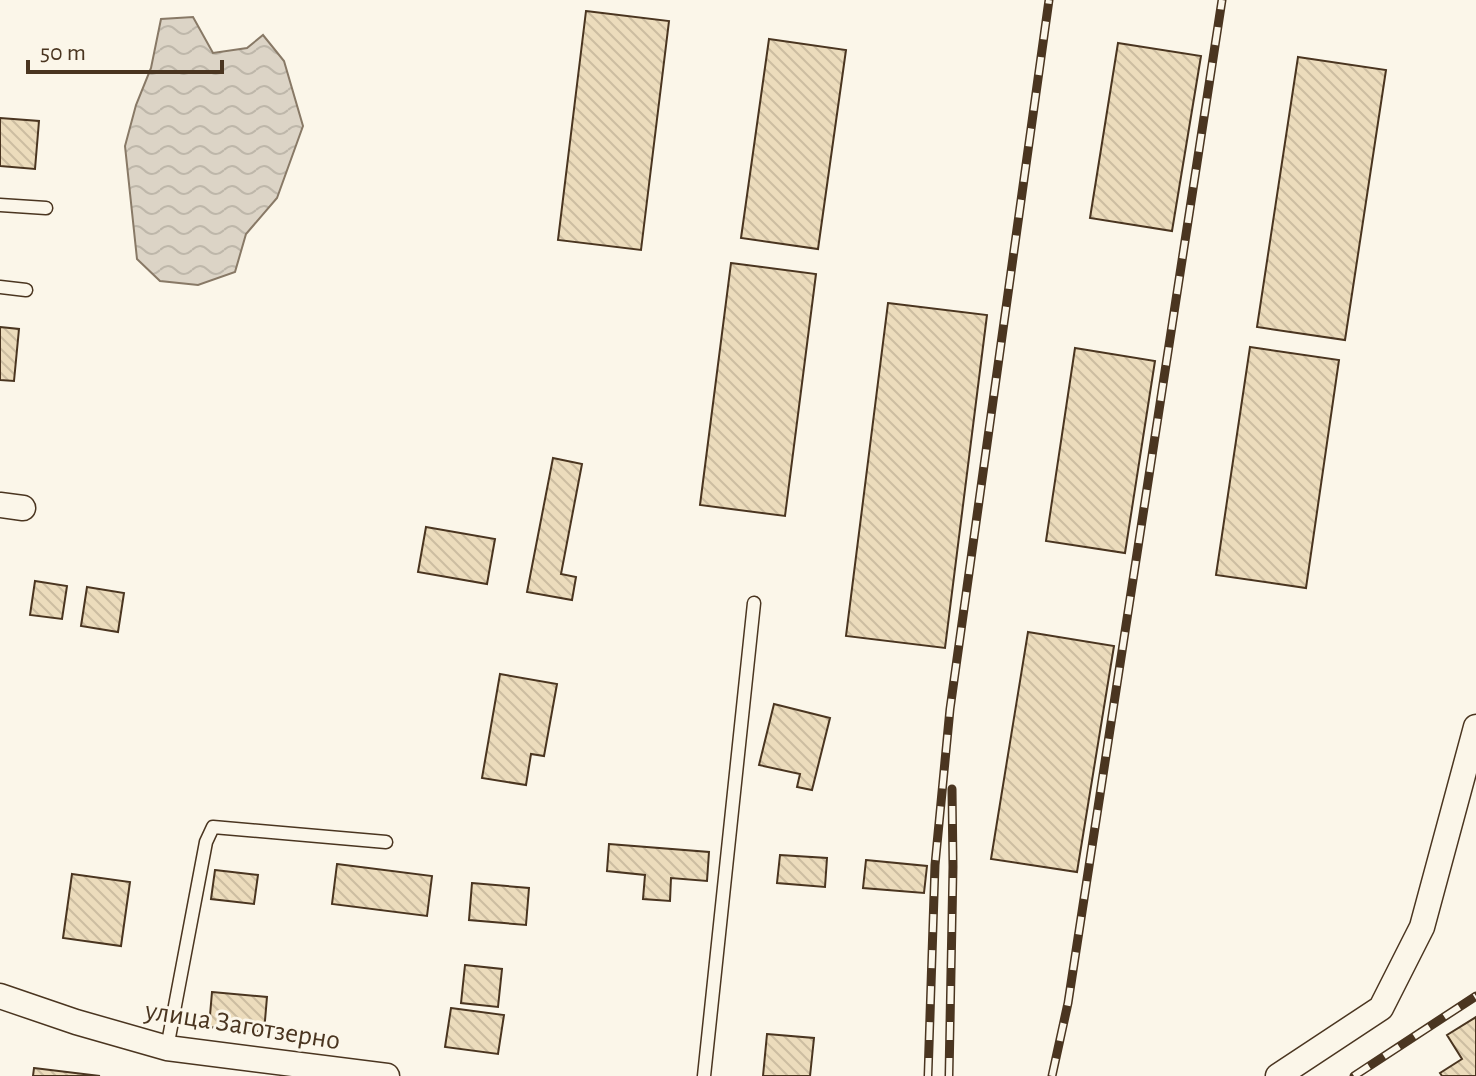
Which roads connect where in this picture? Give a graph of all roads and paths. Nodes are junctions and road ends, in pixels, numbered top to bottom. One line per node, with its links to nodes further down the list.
1 (0, 205): 2 (lane)
2 (46, 208)
3 (0, 287): 4 (lane)
4 (26, 290)
5 (754, 603): 11 (lane)
6 (1476, 727): 12 (street)
7 (386, 842): 9 (lane)
8 (0, 996): 9 (street, улица Заготзерно)
9 (167, 1048): 10 (street, улица Заготзерно)
10 (387, 1076)
11 (704, 1076)
12 (1278, 1076)

